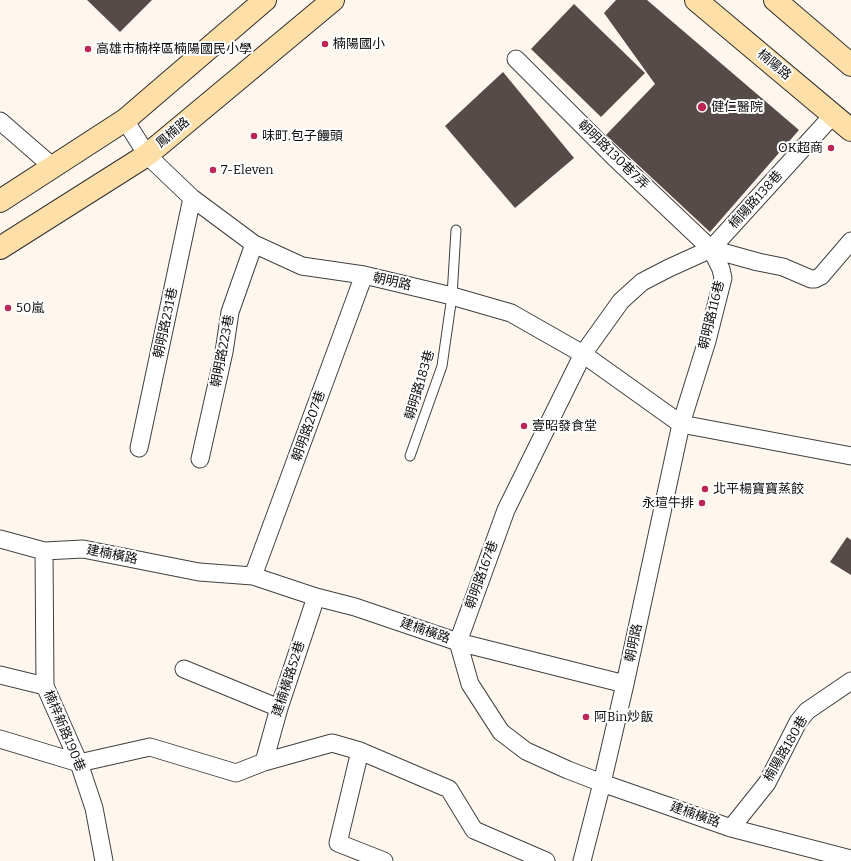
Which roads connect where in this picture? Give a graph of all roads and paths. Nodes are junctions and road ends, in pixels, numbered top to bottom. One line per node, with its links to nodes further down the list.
1 (265, 0): 8 (main road)
2 (333, 0): 11 (main road, 鳳楠路)
3 (696, 0): 7 (main road, 楠陽路)
4 (775, 0): 6 (main road)
5 (516, 59): 19 (street, 朝明路130巷7弄)
6 (851, 65)
7 (833, 115): 10 (main road, 楠陽路); 19 (street, 楠陽路138巷)
8 (125, 120): 11 (street, 朝明路); 12 (main road)
9 (0, 121): 12 (street)
10 (851, 130)
11 (147, 155): 13 (street, 朝明路); 18 (main road, 鳳楠路)
12 (53, 167): 14 (main road)
13 (192, 198): 17 (street, 朝明路); 24 (street, 朝明路231巷)
14 (0, 201)
15 (456, 230): 21 (lane, 朝明路183巷)
16 (851, 241): 19 (street)
17 (254, 244): 20 (street, 朝明路); 27 (street, 朝明路223巷)
18 (0, 248)
19 (711, 249): 22 (street, 朝明路167巷); 23 (street, 朝明路116巷)
20 (364, 275): 21 (street, 朝明路); 30 (street, 朝明路207巷)
21 (452, 296): 22 (street, 朝明路); 25 (lane, 朝明路183巷)
22 (583, 354): 23 (street, 朝明路); 32 (street, 朝明路167巷)
23 (681, 424): 26 (street, 朝明路); 36 (street, 朝明路)
24 (139, 448)
25 (410, 456)
26 (851, 456)
27 (200, 459)
28 (0, 539): 29 (street, 建楠橫路)
29 (44, 551): 30 (street, 建楠橫路); 37 (street, 楠梓新路190巷)
30 (253, 576): 31 (street, 建楠橫路)
31 (316, 597): 32 (street, 建楠橫路); 38 (street, 建楠橫路52巷)
32 (458, 642): 36 (street); 43 (street, 建楠橫路)
33 (184, 669): 38 (street)
34 (0, 675): 37 (street)
35 (851, 681): 44 (street, 楠陽路180巷)
36 (625, 684): 43 (street, 朝明路)
37 (45, 686): 42 (street, 楠梓新路190巷)
38 (279, 708): 41 (street, 建楠橫路52巷)
39 (0, 739): 42 (street)
40 (360, 752): 41 (street); 47 (street); 48 (street)
41 (264, 762): 42 (street)
42 (79, 763): 46 (street, 楠梓新路190巷)
43 (602, 783): 44 (street, 建楠橫路); 49 (street, 朝明路)
44 (731, 828): 45 (street, 建楠橫路)
45 (851, 859)
46 (104, 861)
47 (384, 861)
48 (546, 861)
49 (582, 861)

